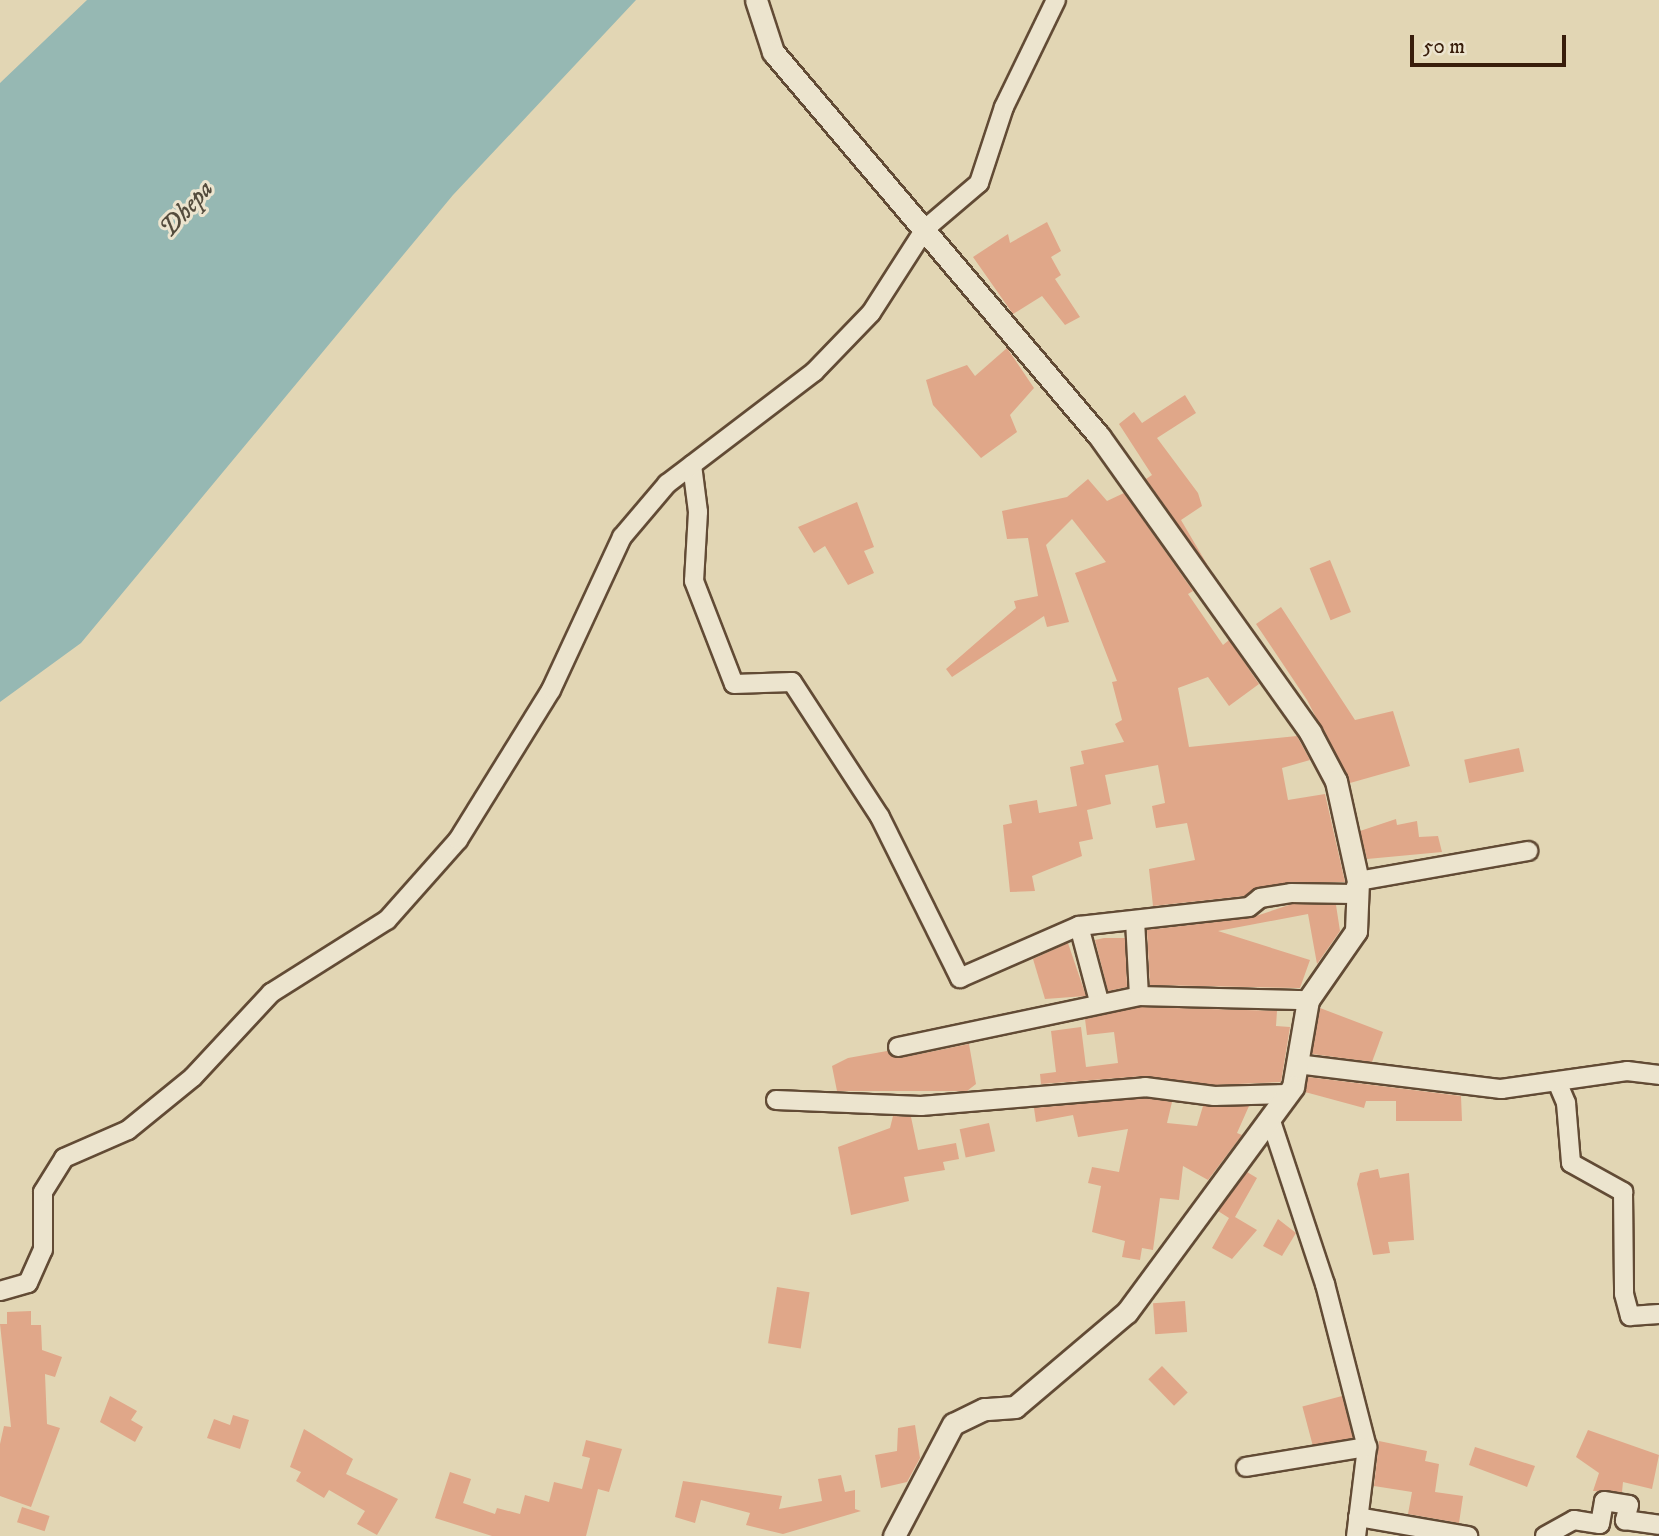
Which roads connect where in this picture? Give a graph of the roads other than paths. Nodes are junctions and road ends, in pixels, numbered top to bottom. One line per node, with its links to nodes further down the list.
1 (756, 0): 3 (street)
2 (1056, 0): 3 (street)
3 (925, 229): 4 (street); 6 (street)
4 (692, 465): 8 (street); 19 (street)
5 (1528, 851): 6 (street)
6 (1358, 881): 7 (street); 10 (street)
7 (1135, 920): 8 (street); 9 (street)
8 (1079, 926): 11 (street)
9 (1139, 996): 10 (street); 11 (street)
10 (1308, 1000): 13 (street)
11 (1099, 1001): 12 (street)
12 (898, 1047)
13 (1297, 1064): 15 (street); 16 (street)
14 (1659, 1075): 15 (street)
15 (1558, 1084): 20 (street)
16 (1288, 1094): 17 (street); 18 (street)
17 (776, 1100)
18 (1270, 1118): 21 (street); 25 (street)
19 (0, 1291)
20 (1659, 1314)
21 (1367, 1447): 22 (street); 23 (street)
22 (1246, 1467)
23 (1358, 1517): 26 (street); 27 (street)
24 (1659, 1525): 28 (street)
25 (894, 1536)
26 (1356, 1536)
27 (1468, 1536)
28 (1545, 1536)

